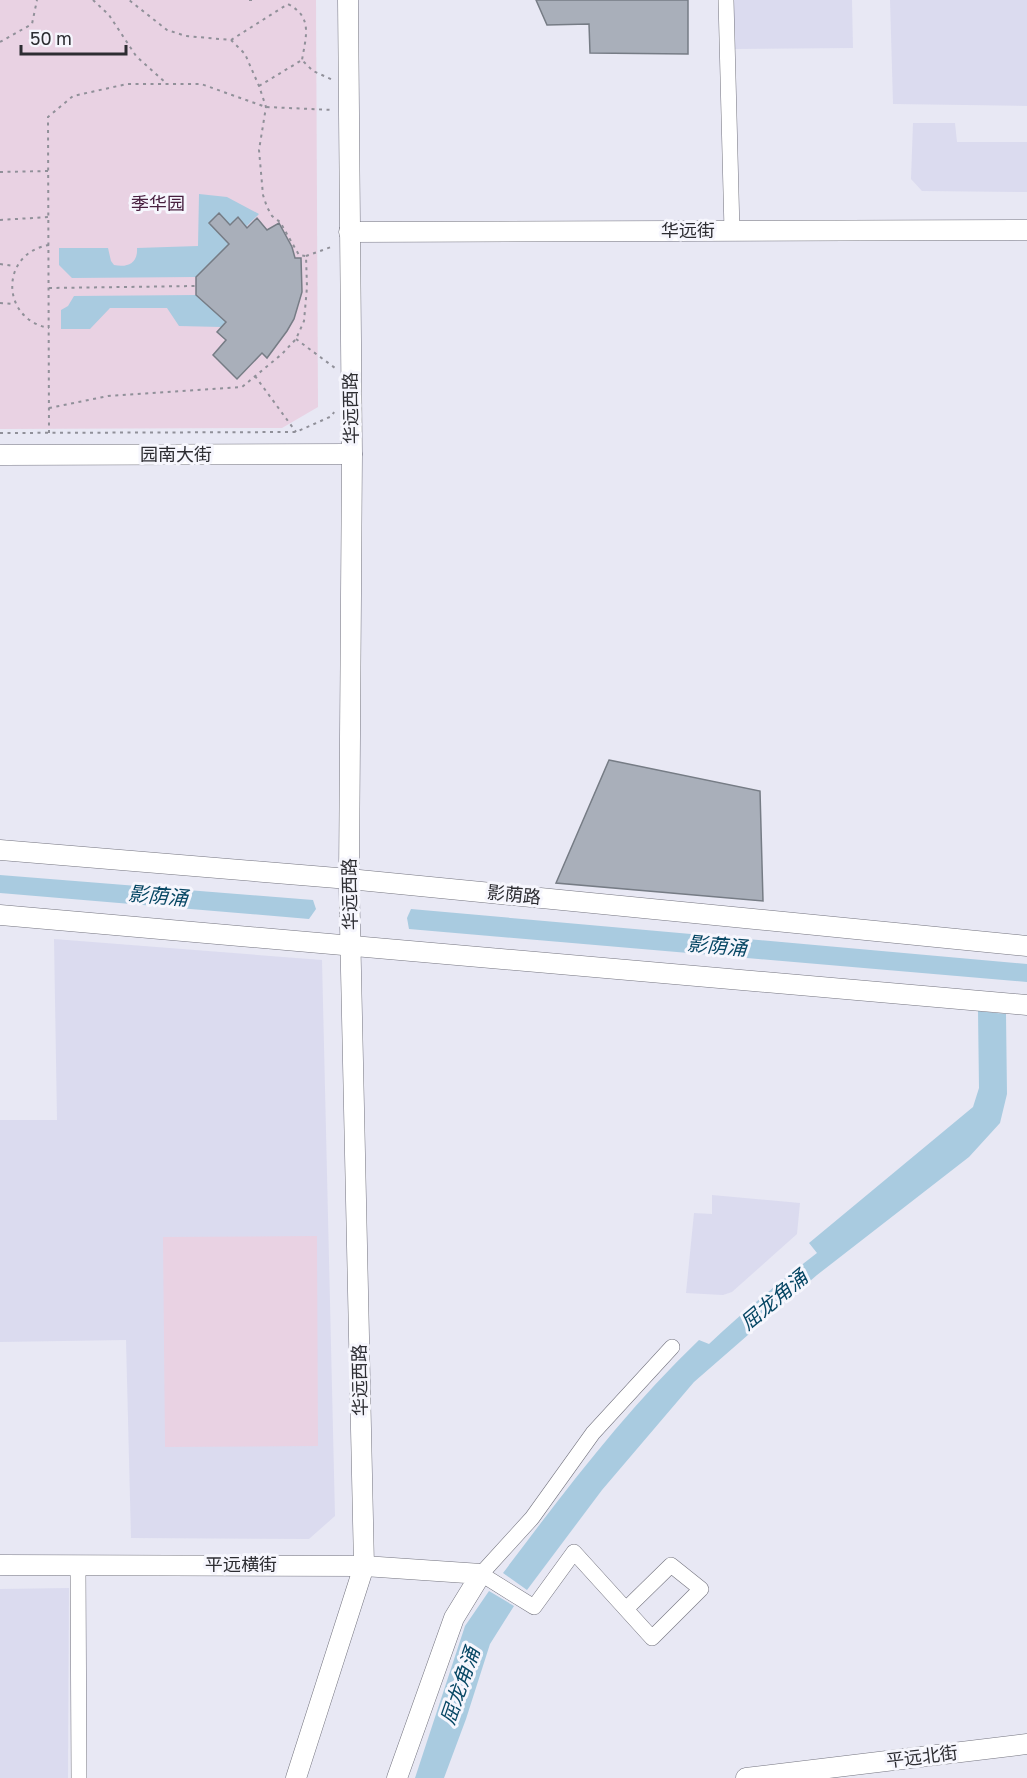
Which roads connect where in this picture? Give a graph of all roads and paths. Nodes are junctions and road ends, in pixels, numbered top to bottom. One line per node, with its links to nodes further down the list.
1 (37, 0): 11 (path)
2 (93, 0): 14 (path)
3 (129, 0): 10 (path)
4 (249, 0): 5 (path)
5 (255, 0)
6 (286, 0): 9 (path)
7 (348, 0): 17 (street, 华远西路)
8 (726, 0): 23 (street)
9 (288, 4): 10 (path); 12 (path)
10 (231, 40): 15 (path)
11 (0, 42)
12 (302, 60): 13 (path); 15 (path)
13 (337, 82)
14 (168, 84): 16 (path); 18 (path)
15 (259, 86): 16 (path)
16 (266, 107): 17 (path); 26 (path)
17 (348, 109): 24 (street, 华远西路)
18 (48, 171): 19 (path); 20 (path)
19 (0, 172)
20 (49, 217): 21 (path); 25 (path)
21 (0, 220)
22 (1027, 230): 23 (street, 华远街)
23 (732, 231): 24 (street, 华远街)
24 (345, 238): 26 (path); 42 (street, 华远西路)
25 (49, 245): 28 (path); 30 (path)
26 (306, 256): 34 (path)
27 (0, 264): 28 (path)
28 (14, 266): 32 (path)
29 (196, 286): 30 (path)
30 (49, 288): 33 (path)
31 (0, 303): 32 (path)
32 (14, 304): 33 (path)
33 (49, 328): 37 (path)
34 (296, 339): 35 (path); 36 (path)
35 (342, 372)
36 (255, 376): 37 (path); 39 (path)
37 (49, 408): 41 (path)
38 (332, 416): 39 (path)
39 (296, 432): 41 (path)
40 (0, 433): 41 (path)
41 (49, 433)
42 (352, 454): 43 (street, 园南大街); 45 (street, 华远西路)
43 (0, 455)
44 (0, 849): 45 (street, 影荫路)
45 (349, 879): 47 (street, 华远西路); 48 (street, 影荫路)
46 (0, 915): 47 (street)
47 (351, 946): 49 (street); 53 (street, 华远西路)
48 (1027, 946)
49 (1027, 1005)
50 (672, 1347): 54 (street)
51 (0, 1565): 52 (street, 平远横街)
52 (78, 1565): 53 (street, 平远横街); 57 (street)
53 (364, 1566): 54 (street, 平远横街); 58 (street, 华远西路)
54 (481, 1574): 55 (street); 59 (street)
55 (626, 1609): 55 (street)
56 (1027, 1744): 60 (street, 平远北街)
57 (80, 1778)
58 (296, 1778)
59 (396, 1778)
60 (746, 1778)

